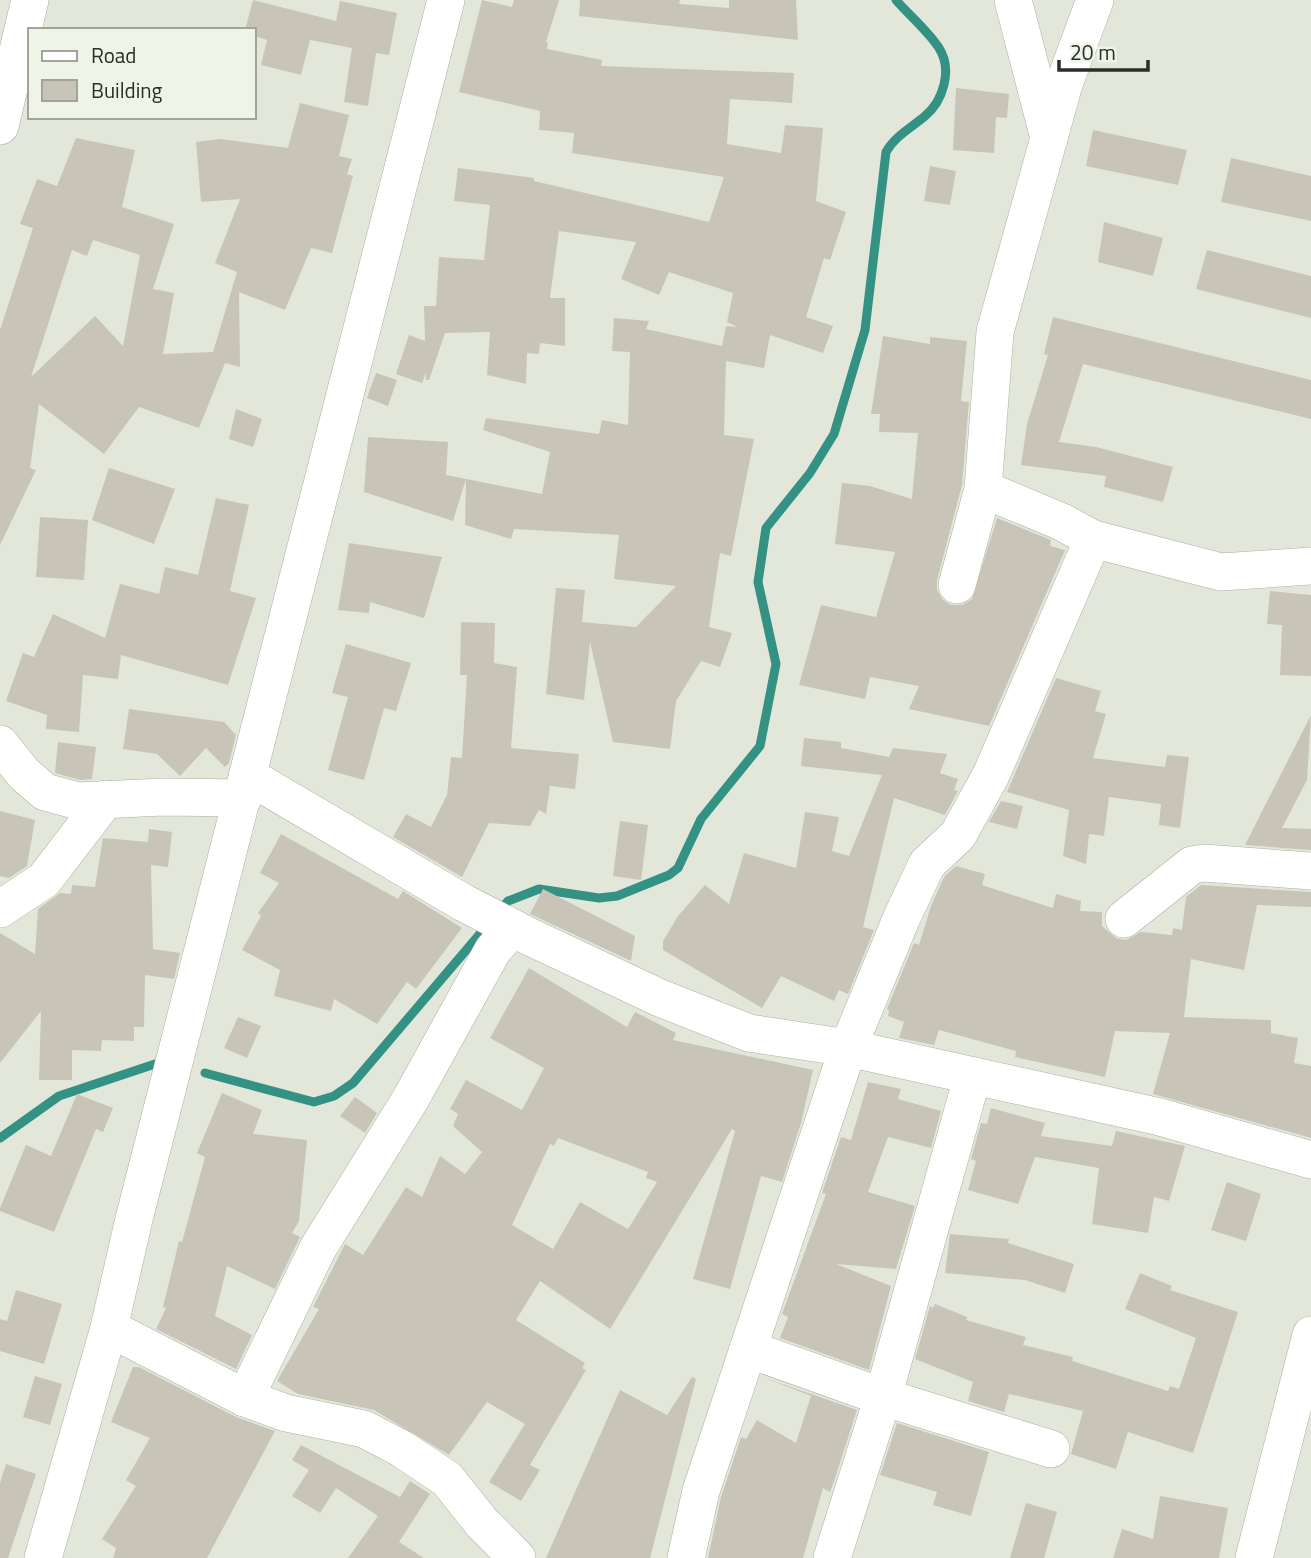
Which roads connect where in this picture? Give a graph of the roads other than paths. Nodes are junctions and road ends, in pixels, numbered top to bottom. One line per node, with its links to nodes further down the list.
1 (30, 0): 5 (street)
2 (446, 0): 12 (street)
3 (1013, 0): 6 (street)
4 (1095, 0): 6 (street)
5 (0, 126)
6 (1049, 138): 7 (street)
7 (983, 489): 8 (street); 10 (street)
8 (1093, 539): 9 (street); 18 (street)
9 (1311, 566)
10 (957, 585)
11 (0, 744): 13 (street)
12 (246, 788): 13 (street); 17 (street); 21 (street)
13 (106, 799): 15 (street)
14 (1311, 872): 16 (street)
15 (0, 909)
16 (1124, 919)
17 (513, 928): 18 (street); 25 (street)
18 (848, 1048): 19 (street); 23 (street)
19 (972, 1078): 20 (street); 24 (street)
20 (1311, 1160)
21 (110, 1328): 25 (street); 27 (street)
22 (1311, 1335): 31 (street)
23 (748, 1349): 24 (street); 29 (street)
24 (883, 1397): 26 (street); 30 (street)
25 (245, 1398): 28 (street)
26 (1051, 1449)
27 (43, 1558)
28 (517, 1558)
29 (686, 1558)
30 (832, 1558)
31 (1254, 1558)

